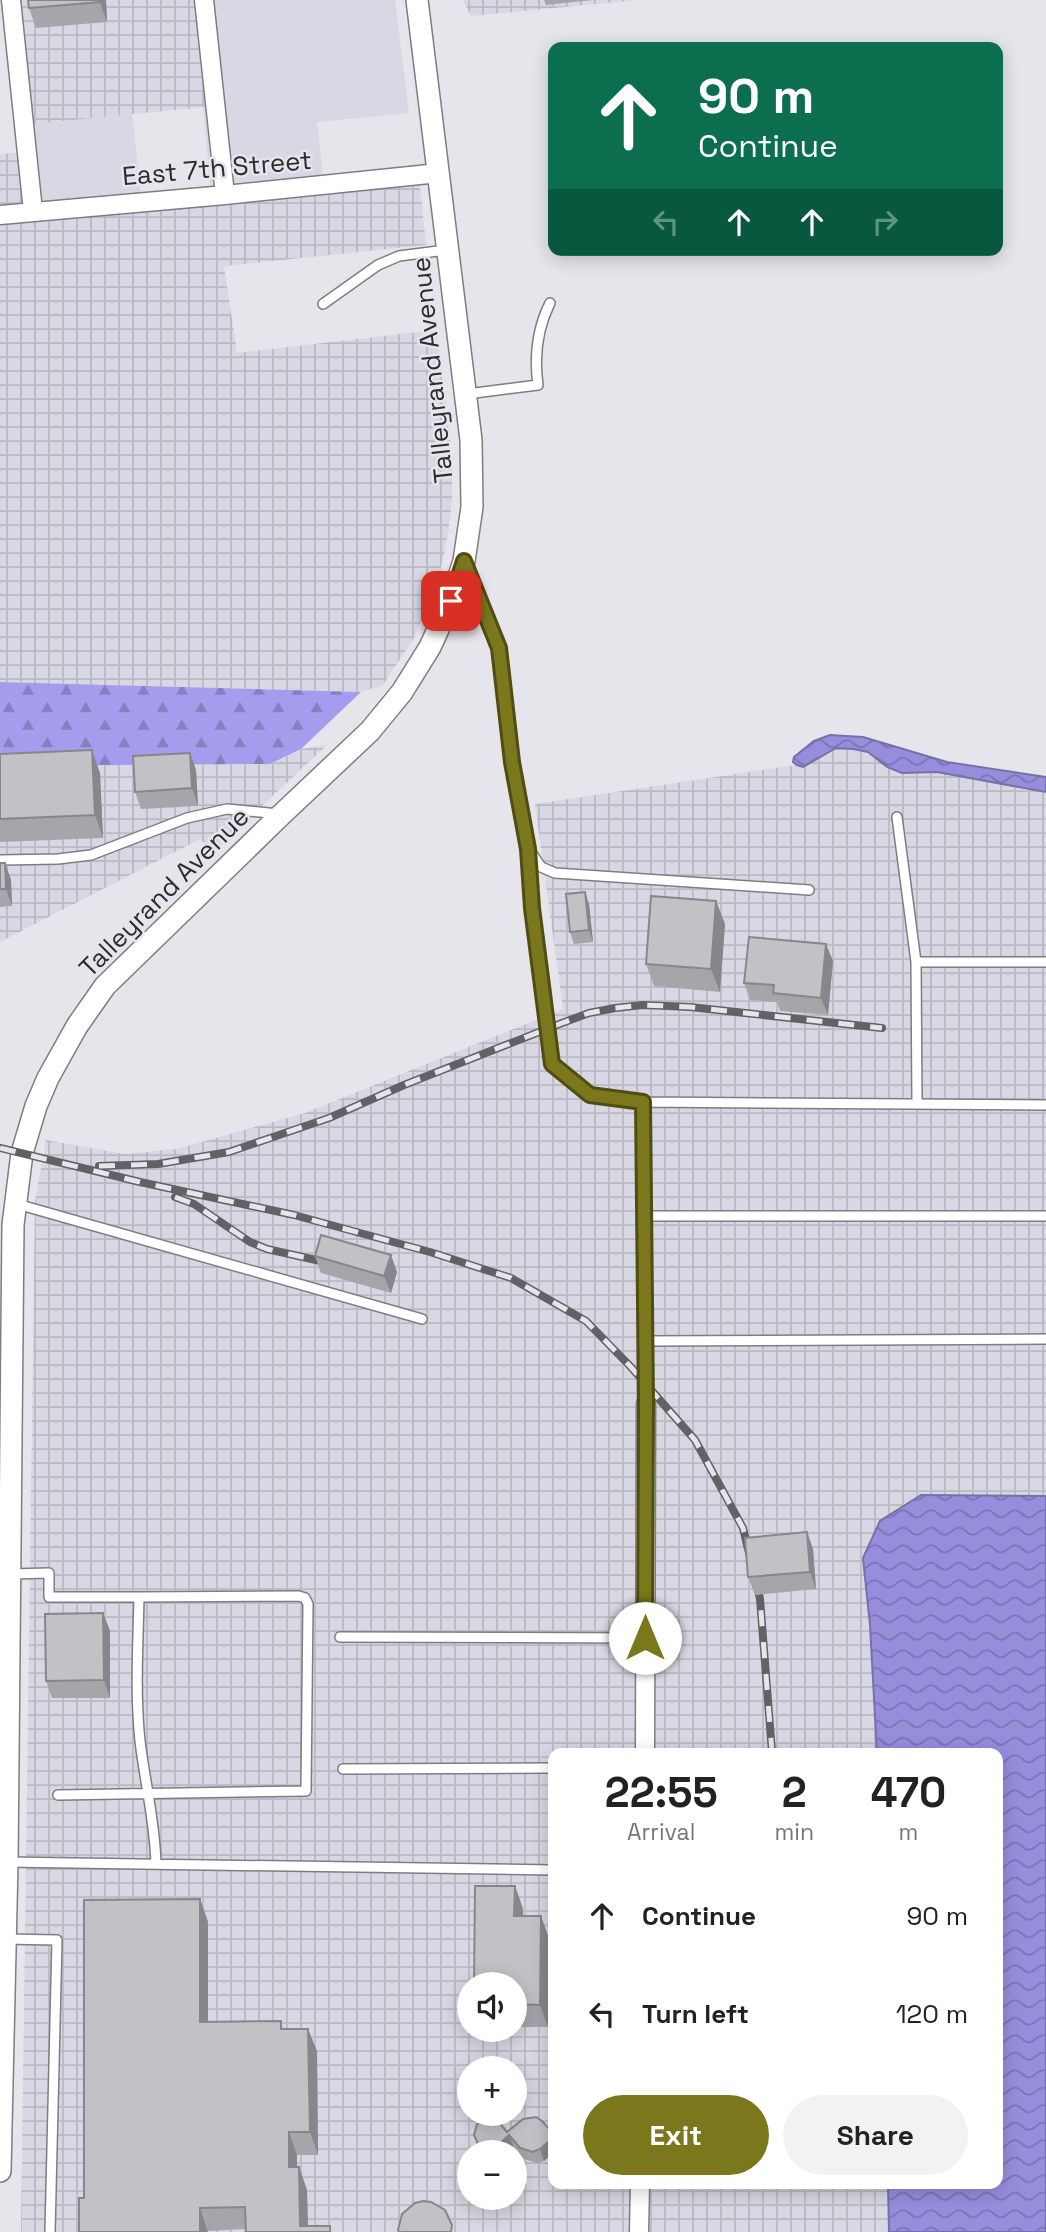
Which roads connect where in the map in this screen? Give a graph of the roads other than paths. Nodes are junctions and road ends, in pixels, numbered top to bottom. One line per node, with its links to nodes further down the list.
1 (11, 0): 6 (street)
2 (204, 0): 5 (street)
3 (417, 0): 4 (street, Talleyrand Avenue)
4 (439, 173): 5 (street, East 7th Street); 8 (street, Talleyrand Avenue)
5 (225, 195): 6 (street, East 7th Street)
6 (33, 211): 7 (street, East 7th Street)
7 (0, 215)
8 (448, 250): 10 (lane); 11 (street, Talleyrand Avenue)
9 (550, 303): 11 (lane)
10 (323, 304)
11 (465, 394): 12 (street, Talleyrand Avenue)
12 (464, 561): 13 (street, Talleyrand Avenue); 15 (lane)
13 (281, 815): 16 (lane); 23 (street, Talleyrand Avenue)
14 (897, 817): 18 (lane)
15 (528, 849): 17 (lane); 20 (lane)
16 (0, 860)
17 (809, 890)
18 (916, 962): 19 (lane); 21 (lane)
19 (1046, 962)
20 (643, 1102): 21 (lane); 24 (lane)
21 (917, 1104): 22 (lane)
22 (1046, 1105)
23 (15, 1204): 26 (lane); 30 (street, Talleyrand Avenue)
24 (644, 1216): 25 (lane); 28 (lane)
25 (1046, 1216)
26 (422, 1319)
27 (1046, 1339): 28 (lane)
28 (645, 1342): 29 (lane)
29 (646, 1404): 33 (street)
30 (9, 1574): 31 (lane); 34 (street, Talleyrand Avenue)
31 (139, 1597): 38 (lane); 38 (lane)
32 (340, 1637): 33 (lane)
33 (645, 1638): 35 (street)
34 (4, 1726): 40 (street, Talleyrand Avenue)
35 (645, 1748)
36 (548, 1768): 37 (lane)
37 (344, 1769)
38 (149, 1793): 39 (lane); 41 (lane)
39 (58, 1795)
40 (7, 1862): 41 (lane); 43 (street, Talleyrand Avenue)
41 (156, 1864): 42 (lane)
42 (548, 1870)
43 (2, 1939): 44 (street, Talleyrand Avenue); 46 (lane)
44 (0, 2171)
45 (640, 2189): 47 (street)
46 (50, 2232)
47 (639, 2232)

